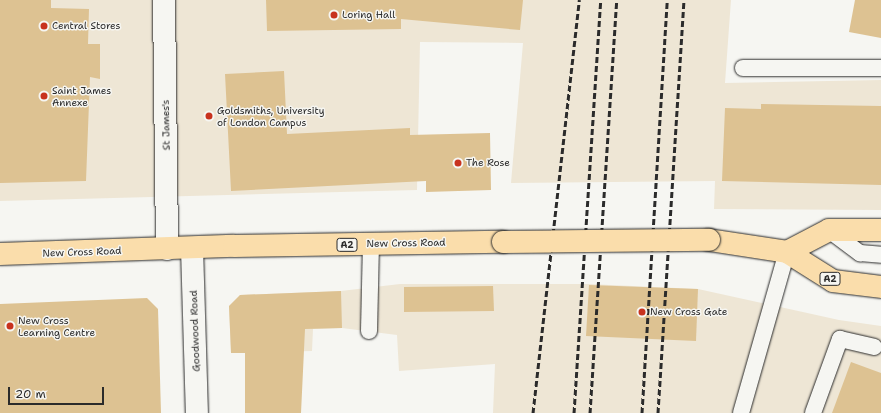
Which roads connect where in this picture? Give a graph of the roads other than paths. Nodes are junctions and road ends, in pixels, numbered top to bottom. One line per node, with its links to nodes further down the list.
1 (164, 0): 8 (street, St James's)
2 (743, 68): 3 (lane)
3 (881, 68)
4 (829, 230): 5 (highway); 9 (highway); 11 (lane)
5 (881, 230)
6 (371, 244): 7 (highway, New Cross Road / A2); 9 (highway, New Cross Road / A2, bridge); 13 (lane)
7 (192, 248): 8 (highway, New Cross Road / A2); 15 (street, Goodwood Road)
8 (167, 249): 10 (highway, New Cross Road / A2)
9 (787, 252): 12 (highway, New Cross Road / A2); 16 (lane)
10 (0, 254)
11 (881, 255)
12 (881, 287)
13 (369, 331)
14 (874, 346): 17 (lane)
15 (197, 413)
16 (741, 413)
17 (813, 413)

